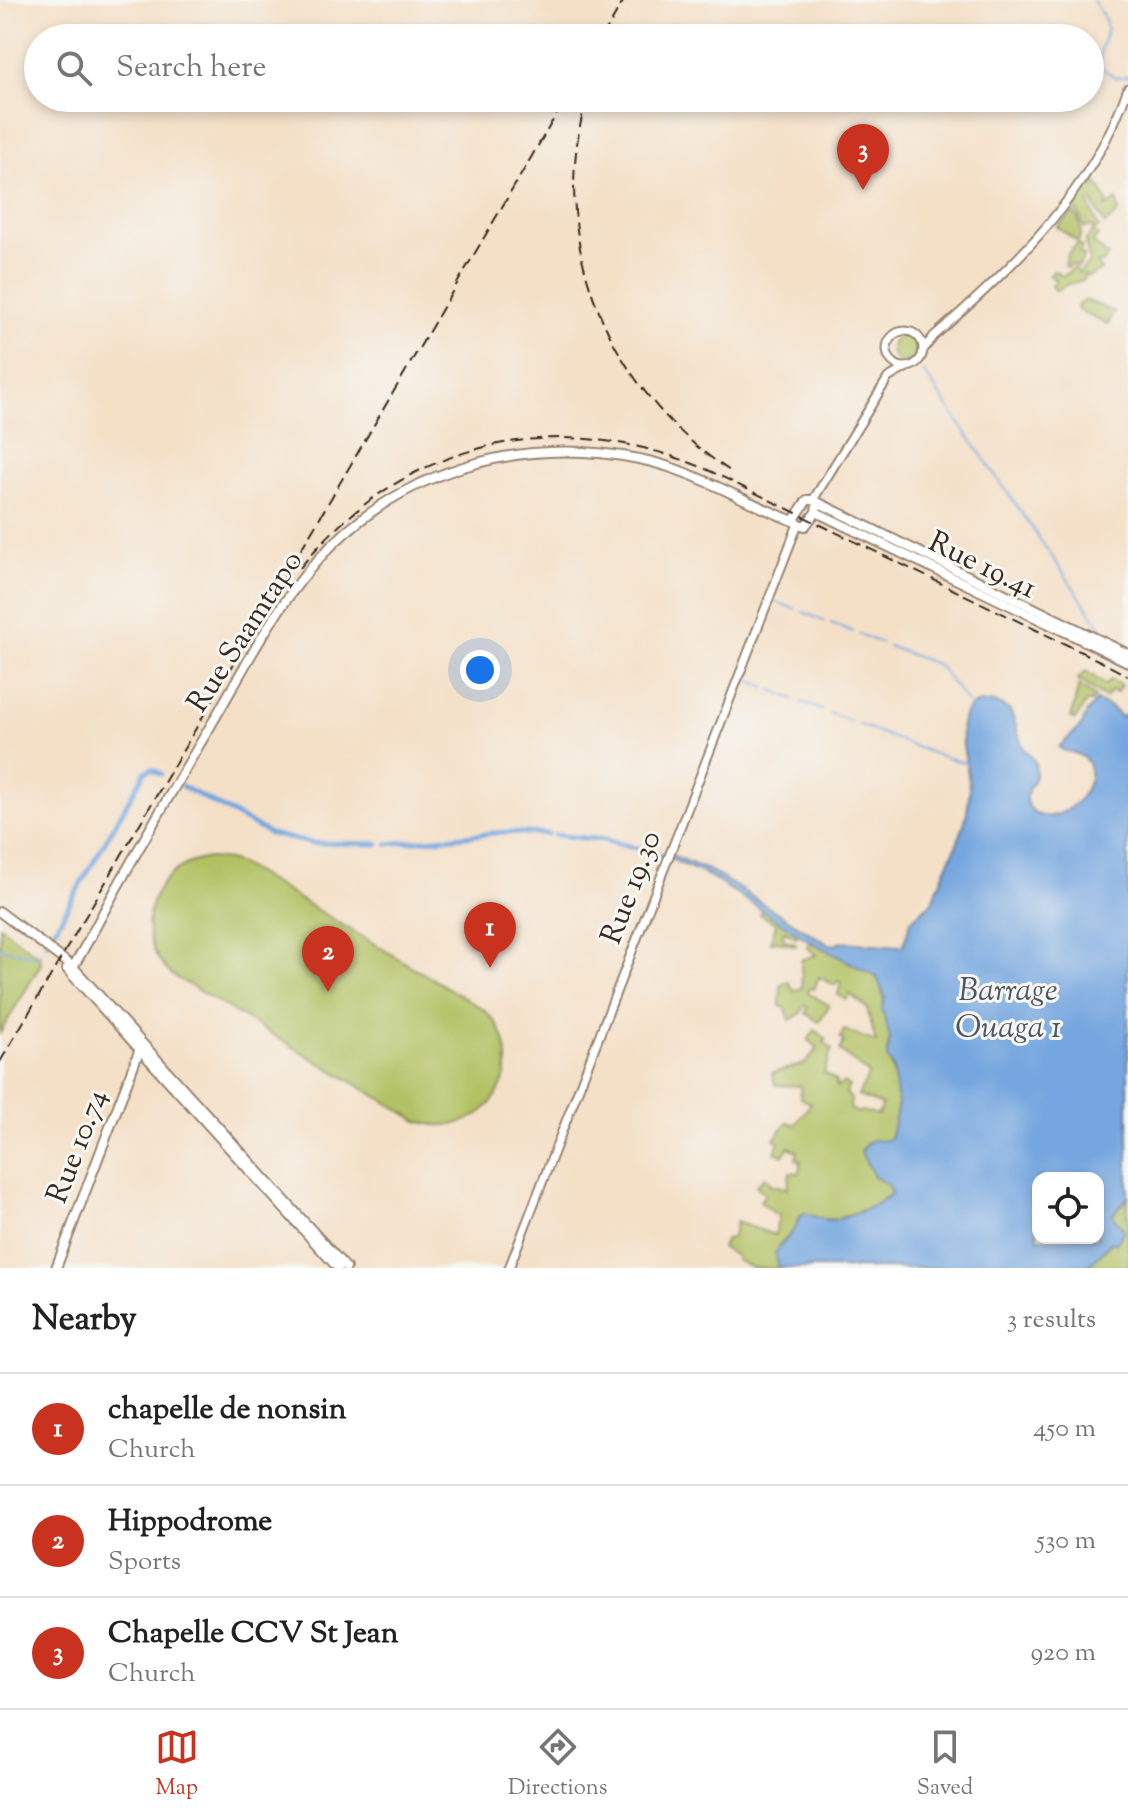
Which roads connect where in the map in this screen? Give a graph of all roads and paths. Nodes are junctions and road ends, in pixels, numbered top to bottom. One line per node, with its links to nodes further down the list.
1 (1128, 88): 3 (street)
2 (913, 333): 3 (street); 4 (street); 5 (street)
3 (934, 336): 4 (street)
4 (923, 350): 6 (street)
5 (888, 355): 6 (street); 7 (street)
6 (907, 367): 7 (street)
7 (888, 378): 8 (street)
8 (815, 505): 9 (main road); 9 (main road); 10 (main road, Rue 19.41); 11 (main road, Rue 19.41)
9 (797, 523): 14 (main road, Rue Saamtapo); 19 (street, Rue 19.30)
10 (1128, 654)
11 (1128, 662)
12 (0, 912): 14 (main road)
13 (0, 918): 14 (main road)
14 (72, 970): 15 (main road)
15 (142, 1045): 16 (main road, Rue 10.74); 17 (main road); 18 (main road)
16 (56, 1268)
17 (338, 1268)
18 (346, 1268)
19 (509, 1268)

